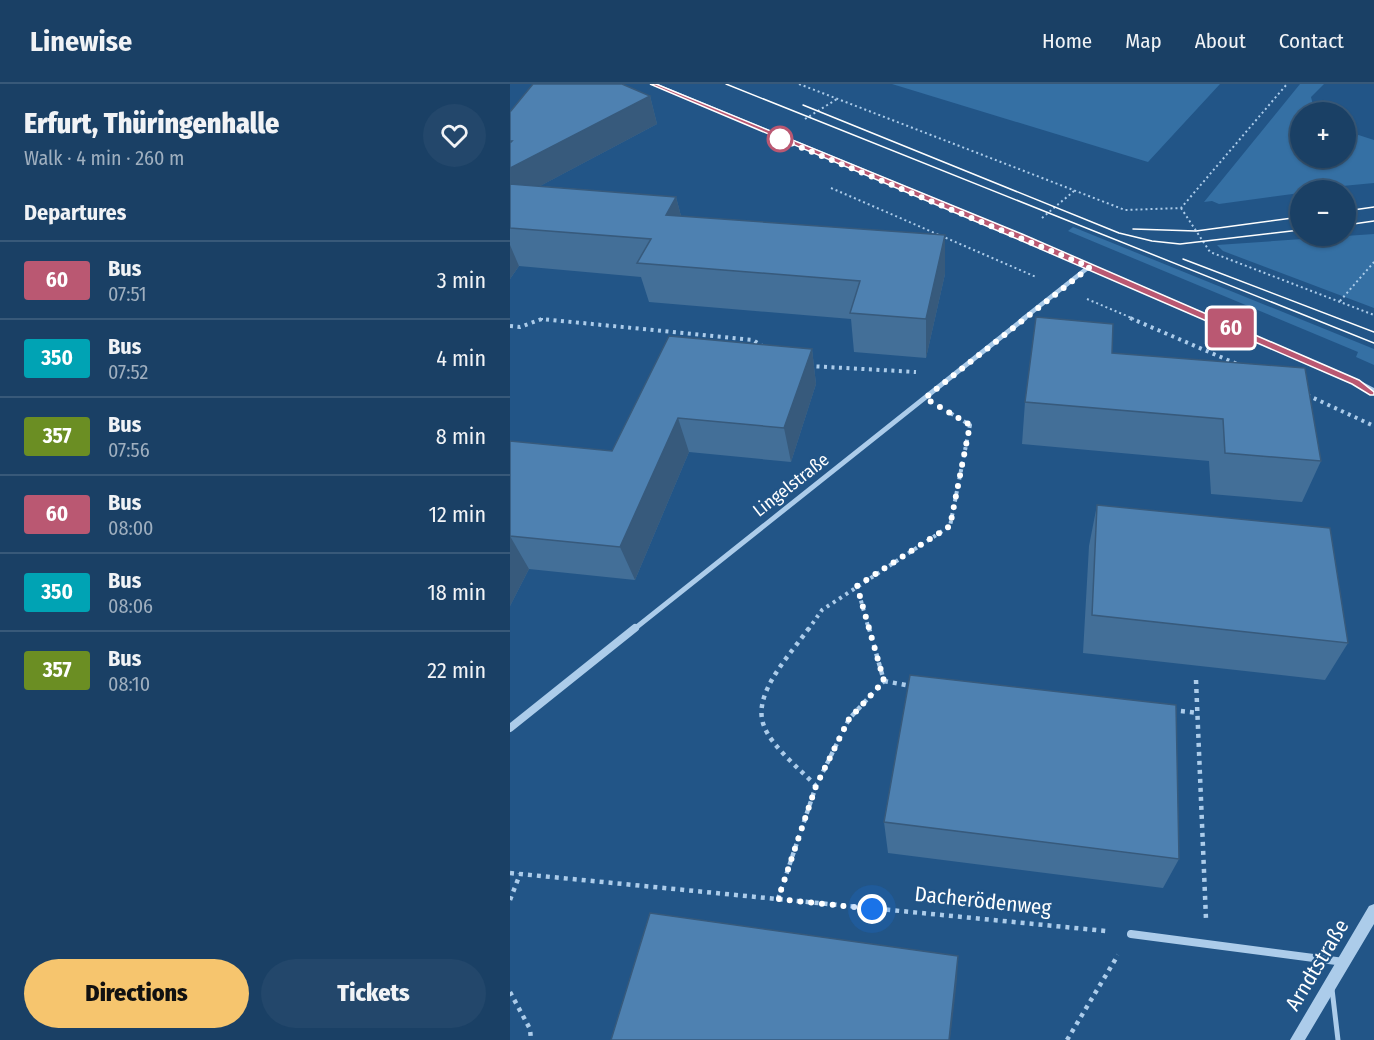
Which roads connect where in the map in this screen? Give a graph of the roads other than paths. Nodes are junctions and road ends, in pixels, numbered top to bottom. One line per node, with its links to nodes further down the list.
1 (653, 84): 2 (street)
2 (1090, 267): 3 (street); 4 (street, Lingelstraße)
3 (1374, 392)
4 (510, 728)
5 (1374, 911): 7 (street, Arndtstraße)
6 (1131, 934): 7 (street)
7 (1344, 962): 8 (street, Arndtstraße)
8 (1331, 984): 9 (street, Arndtstraße); 10 (lane)
9 (1297, 1040)
10 (1338, 1040)

